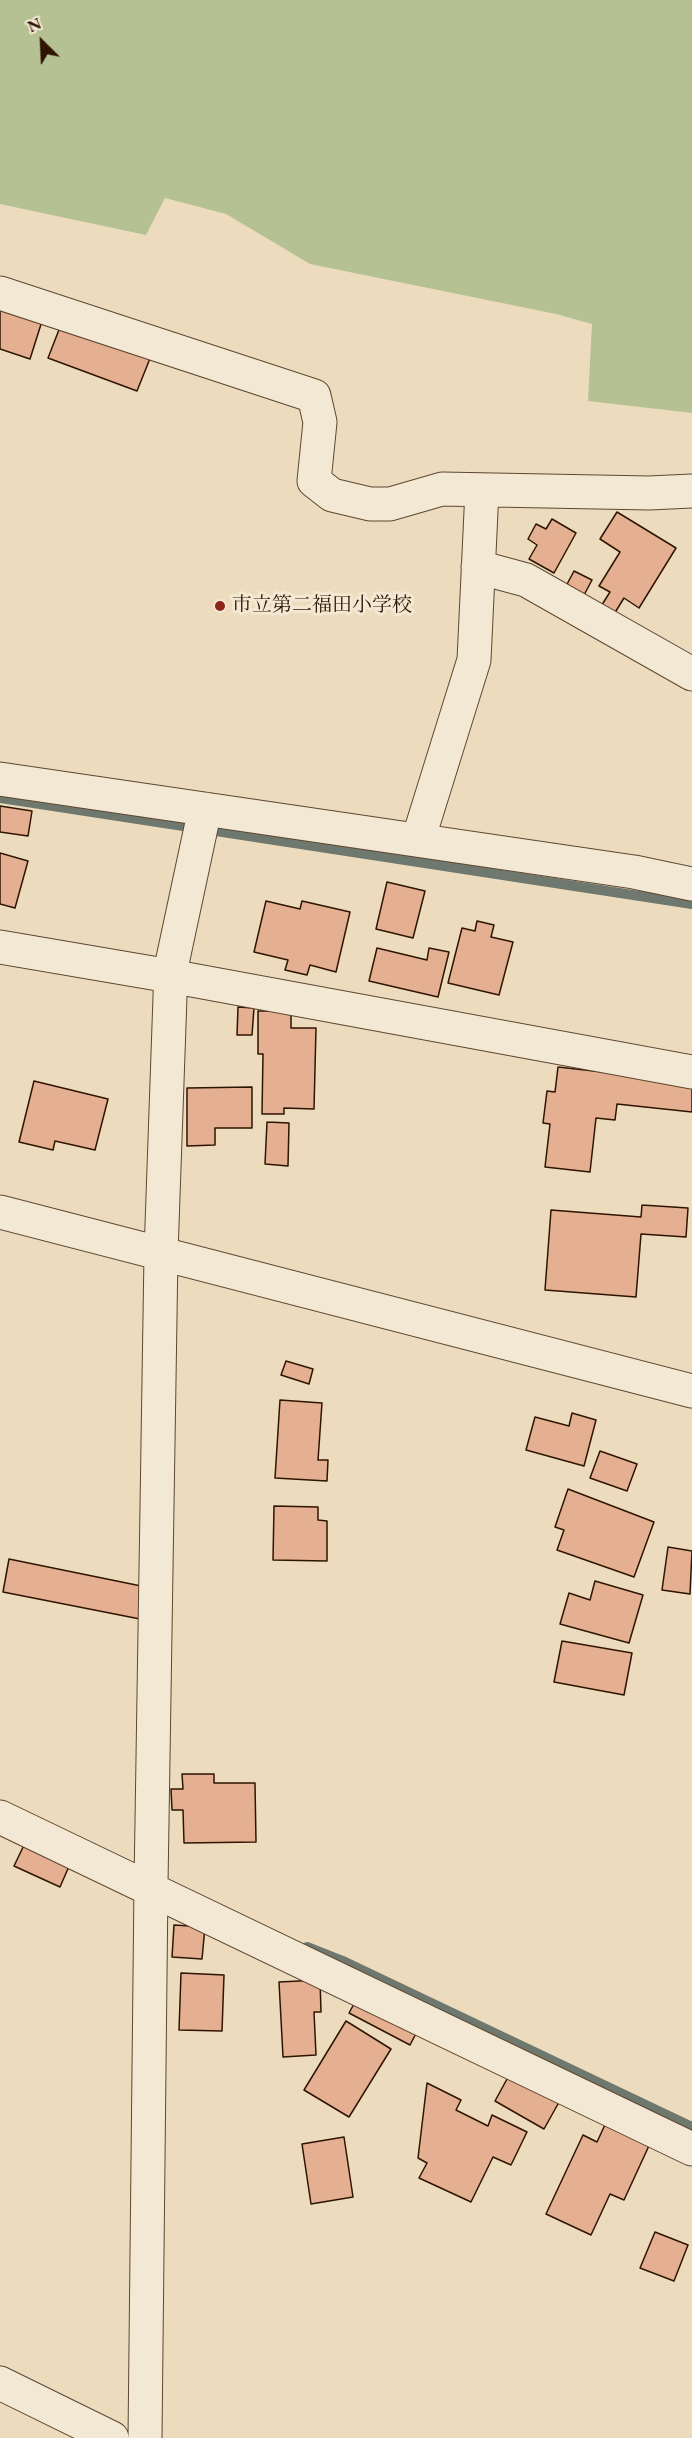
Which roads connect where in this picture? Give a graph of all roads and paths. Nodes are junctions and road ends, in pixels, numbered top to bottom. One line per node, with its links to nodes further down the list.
1 (0, 293): 2 (street)
2 (482, 490): 3 (street); 4 (street)
3 (692, 491)
4 (478, 567): 5 (street); 8 (street)
5 (692, 674)
6 (0, 779): 7 (street)
7 (202, 823): 8 (street); 11 (street)
8 (418, 840): 9 (street)
9 (689, 874)
10 (0, 947): 11 (street)
11 (172, 965): 12 (street); 14 (street)
12 (692, 1072)
13 (0, 1212): 14 (street)
14 (161, 1254): 15 (street); 17 (street)
15 (692, 1391)
16 (0, 1817): 17 (street)
17 (151, 1881): 18 (street); 21 (street)
18 (690, 2149)
19 (0, 2383): 20 (street)
20 (112, 2438)
21 (145, 2438)

